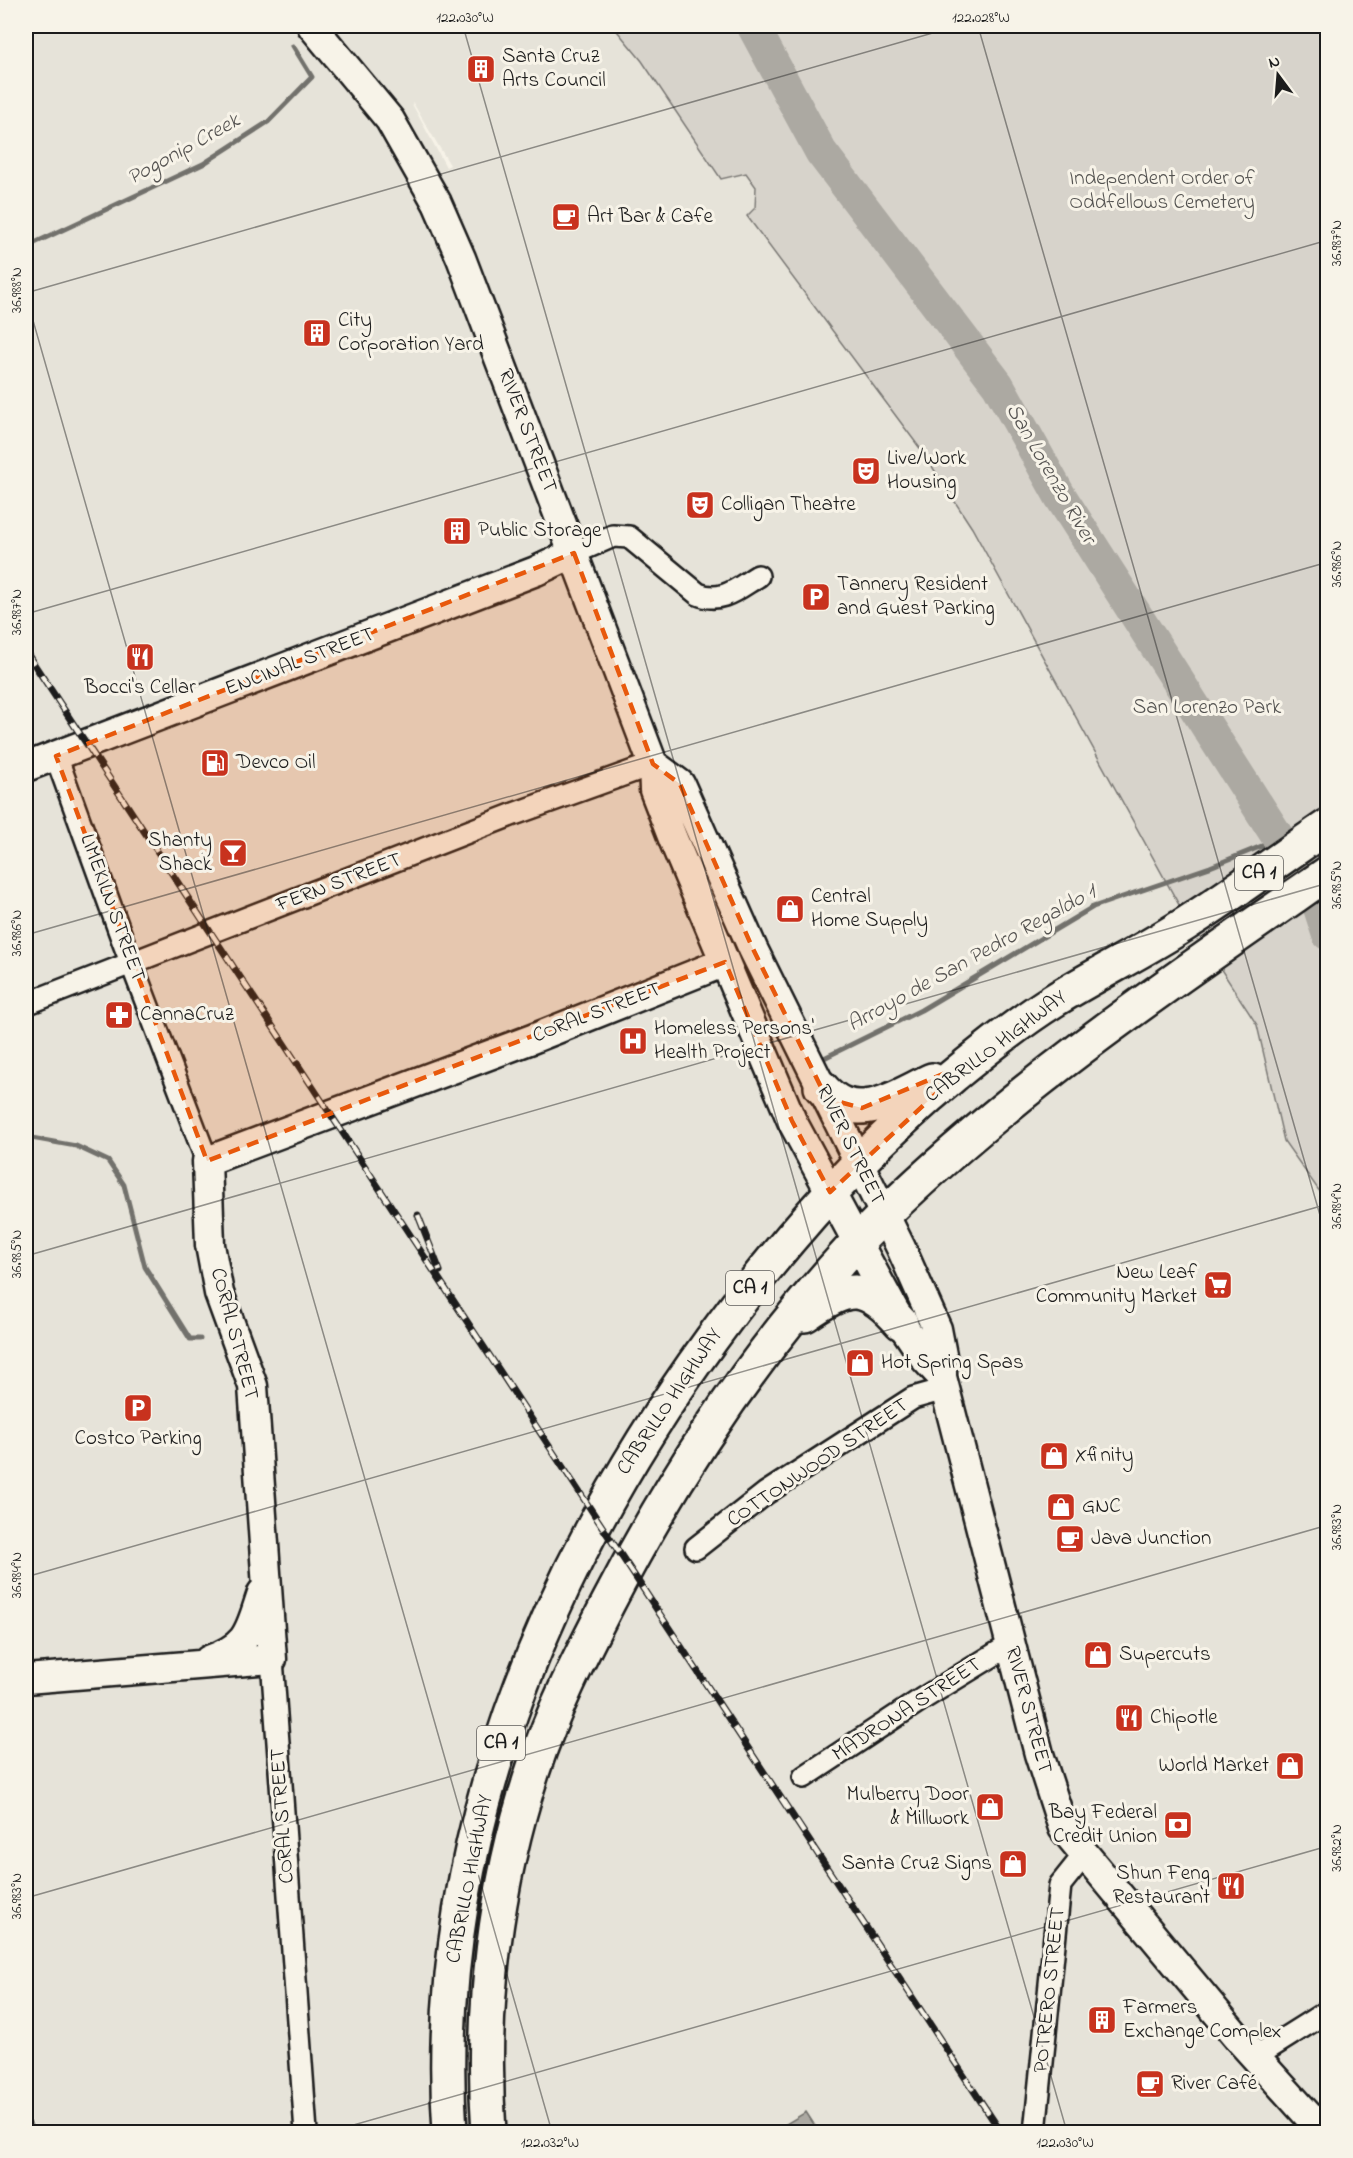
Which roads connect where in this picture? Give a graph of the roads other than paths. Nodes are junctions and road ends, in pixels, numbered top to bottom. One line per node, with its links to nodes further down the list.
1 (312, 26): 2 (main road, RIVER STREET)
2 (574, 553): 3 (street); 4 (main road, ENCINAL STREET); 5 (main road, RIVER STREET)
3 (758, 576)
4 (56, 756): 6 (main road, ENCINAL STREET); 10 (street, LIMEKILN STREET)
5 (654, 764): 9 (main road, RIVER STREET); 10 (street, FERN STREET); 13 (main road, RIVER STREET)
6 (26, 767)
7 (1328, 826): 12 (highway, CABRILLO HIGHWAY / CA 1)
8 (1328, 873): 17 (highway, CABRILLO HIGHWAY / CA 1)
9 (725, 962): 15 (main road, CORAL STREET); 16 (main road, RIVER STREET)
10 (132, 964): 11 (street, FERN STREET); 15 (street, LIMEKILN STREET)
11 (26, 1004)
12 (969, 1063): 13 (highway); 14 (highway, CABRILLO HIGHWAY / CA 1)
13 (821, 1087): 14 (main road, RIVER STREET)
14 (860, 1160): 16 (highway, CABRILLO HIGHWAY / CA 1); 17 (main road, RIVER STREET)
15 (207, 1161): 23 (main road, CORAL STREET)
16 (830, 1192): 18 (main road, RIVER STREET); 33 (highway, CABRILLO HIGHWAY / CA 1)
17 (885, 1215): 18 (highway, CABRILLO HIGHWAY / CA 1); 21 (main road, RIVER STREET)
18 (859, 1243): 19 (main road, RIVER STREET); 20 (highway, CABRILLO HIGHWAY / CA 1)
19 (901, 1323): 20 (highway); 21 (main road, RIVER STREET)
20 (777, 1336): 34 (highway, CABRILLO HIGHWAY / CA 1)
21 (944, 1383): 22 (street, COTTONWOOD STREET); 24 (main road, RIVER STREET)
22 (696, 1548)
23 (266, 1581): 25 (main road, CORAL STREET); 26 (main road)
24 (1010, 1645): 28 (street, MADRONA STREET); 29 (main road, RIVER STREET)
25 (272, 1659): 26 (main road); 32 (street, CORAL STREET)
26 (196, 1665): 27 (main road)
27 (26, 1679)
28 (804, 1777)
29 (1084, 1855): 31 (main road, RIVER STREET); 35 (street, POTRERO STREET)
30 (1328, 2011): 31 (street)
31 (1255, 2056): 36 (main road, RIVER STREET)
32 (306, 2133)
33 (450, 2133)
34 (489, 2133)
35 (1035, 2133)
36 (1323, 2133)

